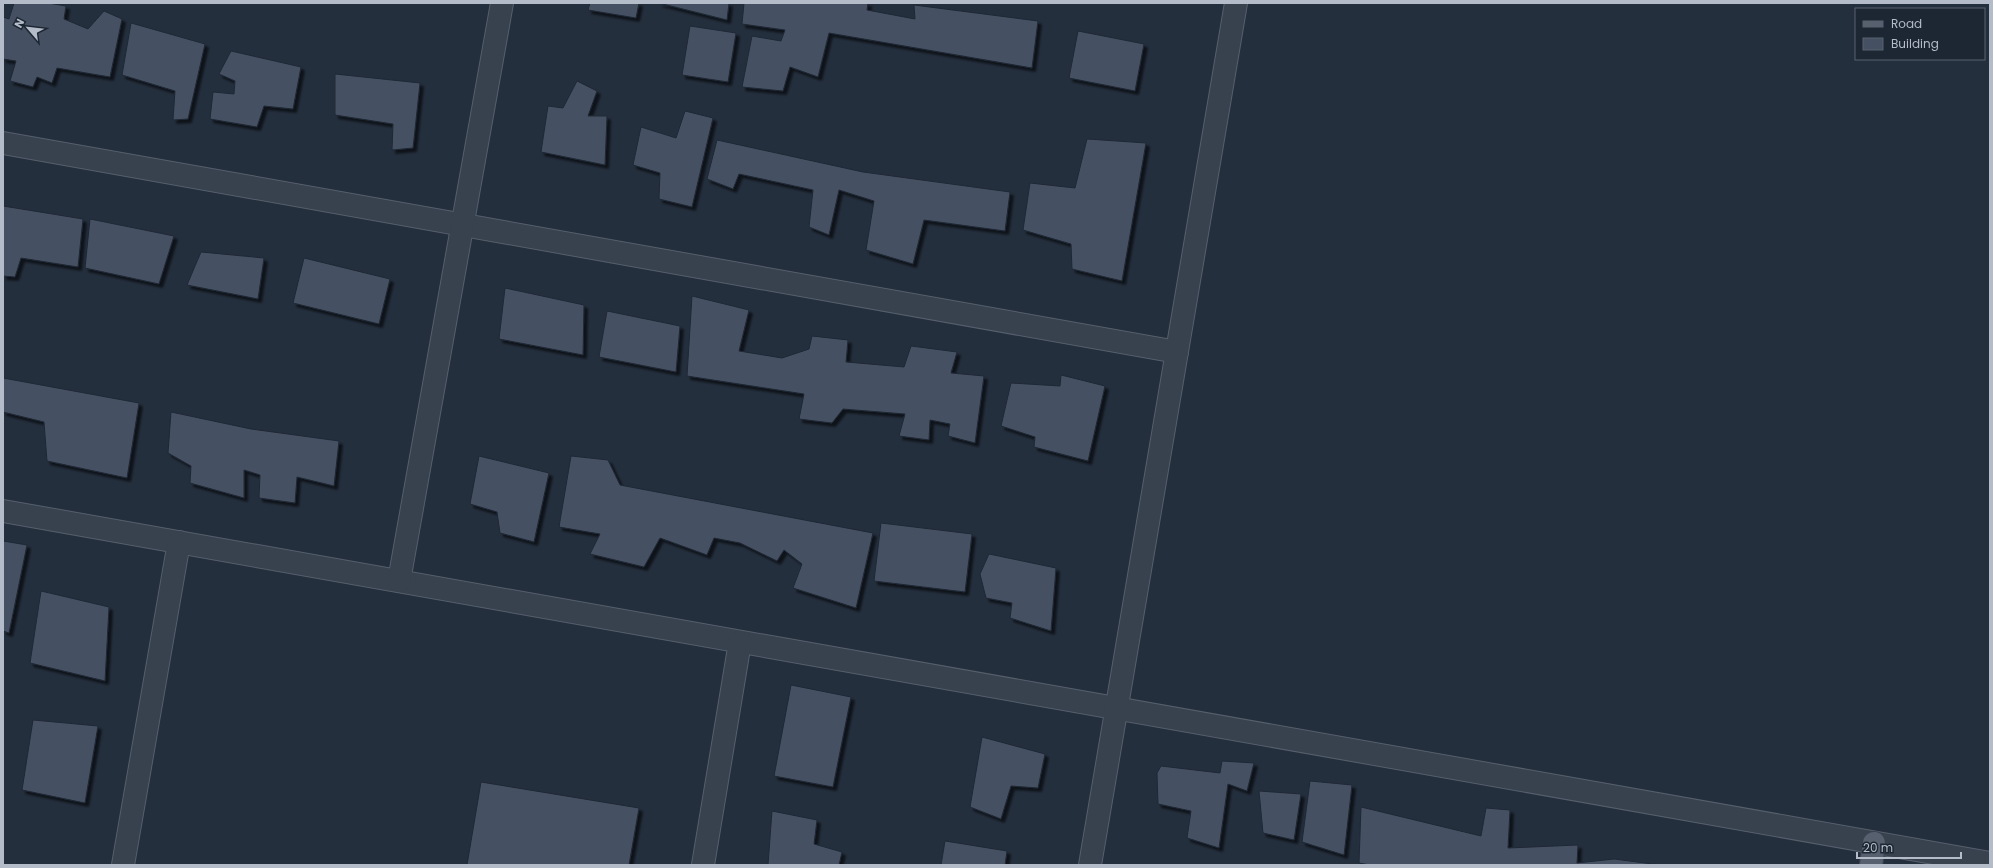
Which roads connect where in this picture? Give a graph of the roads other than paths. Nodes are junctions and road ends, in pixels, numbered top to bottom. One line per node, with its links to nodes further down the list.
1 (502, 3): 4 (street)
2 (1236, 3): 5 (street)
3 (3, 144): 4 (street)
4 (463, 225): 5 (street); 8 (street)
5 (1177, 352): 10 (street)
6 (3, 511): 7 (street)
7 (179, 542): 8 (street); 13 (street)
8 (399, 581): 9 (street)
9 (740, 642): 10 (street); 14 (street)
10 (1117, 708): 11 (street); 15 (street)
11 (1874, 843): 12 (street); 16 (main road)
12 (1990, 863)
13 (123, 865)
14 (702, 865)
15 (1090, 865)
16 (1871, 865)

